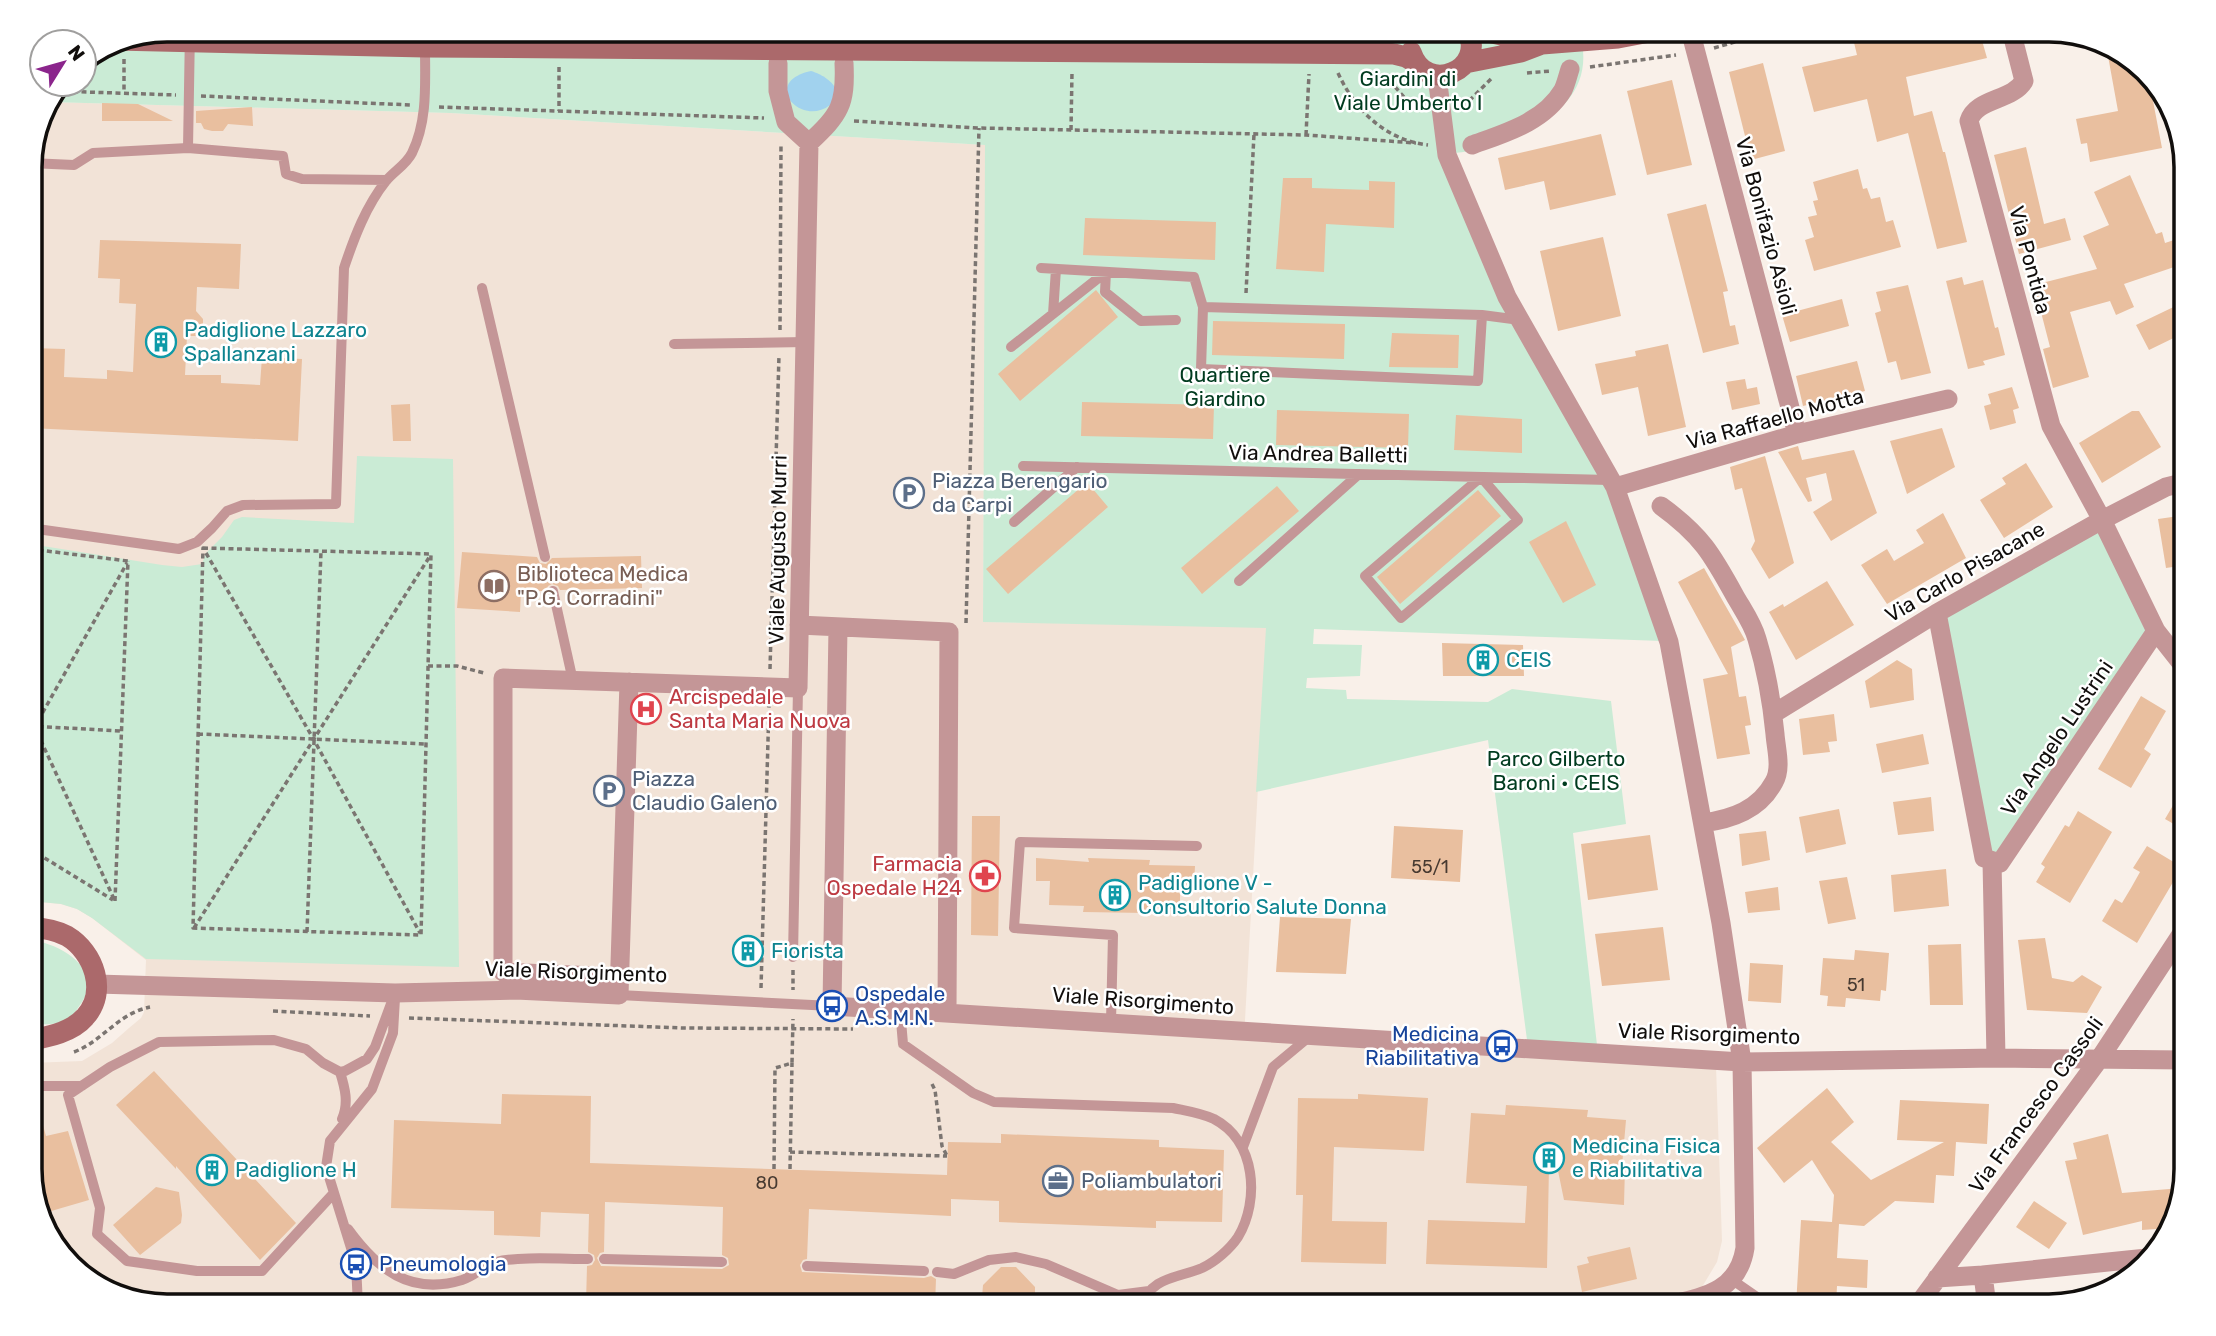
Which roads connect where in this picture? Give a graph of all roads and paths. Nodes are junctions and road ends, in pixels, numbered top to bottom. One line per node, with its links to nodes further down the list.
1 (190, 42): 38 (lane)
2 (318, 42): 13 (main road)
3 (1411, 42): 19 (main road)
4 (1470, 42): 20 (main road)
5 (1533, 42): 11 (main road)
6 (1567, 42): 11 (main road)
7 (1694, 42): 15 (street, Via Bonifazio Asioli)
8 (1733, 42): 15 (path)
9 (2014, 42): 64 (street, Via Pontida)
10 (153, 43): 12 (main road)
11 (1542, 44): 20 (main road)
12 (135, 46)
13 (425, 47): 19 (main road); 40 (lane)
14 (119, 52): 26 (path)
15 (1697, 52): 56 (street, Via Bonifazio Asioli)
16 (559, 62): 27 (path)
17 (778, 63): 34 (street)
18 (844, 63): 28 (street)
19 (1416, 63): 25 (main road)
20 (1465, 63): 25 (main road)
21 (1072, 66): 30 (path)
22 (1309, 69): 32 (path)
23 (1570, 69): 37 (street)
24 (1337, 71): 35 (path)
25 (1437, 76): 50 (street)
26 (124, 93)
27 (559, 111)
28 (831, 120): 29 (path); 34 (street)
29 (979, 128): 30 (path); 79 (path)
30 (1071, 130): 31 (path)
31 (1254, 134): 32 (path); 46 (path)
32 (1307, 135): 35 (path)
33 (781, 141): 52 (path)
34 (810, 143): 51 (street, Viale Augusto Murri)
35 (1416, 143): 36 (path)
36 (1434, 145)
37 (1472, 145)
38 (188, 148): 39 (lane); 40 (lane)
39 (42, 164)
40 (387, 180): 66 (lane)
41 (1041, 268): 42 (lane)
42 (1056, 269): 43 (lane); 47 (lane)
43 (1106, 272): 45 (lane); 47 (lane); 49 (lane)
44 (482, 288): 71 (lane)
45 (1203, 307): 46 (lane); 48 (lane)
46 (1245, 308): 48 (lane)
47 (1053, 314): 54 (lane)
48 (1482, 316): 50 (lane)
49 (1176, 320)
50 (1521, 320): 61 (street)
51 (805, 342): 52 (lane); 76 (street, Viale Augusto Murri)
52 (780, 343): 53 (lane); 85 (path)
53 (674, 344)
54 (1011, 347)
55 (1948, 399): 56 (street, Via Raffaello Motta)
56 (1797, 435): 61 (street, Via Raffaello Motta)
57 (1023, 466): 58 (lane, Via Andrea Balletti)
58 (1077, 467): 59 (lane, Via Andrea Balletti); 65 (lane)
59 (1359, 474): 60 (lane, Via Andrea Balletti); 73 (lane)
60 (1481, 477): 60 (lane); 61 (lane, Via Andrea Balletti)
61 (1613, 484): 95 (street)
62 (2174, 485): 64 (street, Via Carlo Pisacane)
63 (1661, 506): 88 (street)
64 (2102, 520): 75 (street, Via Carlo Pisacane); 78 (street)
65 (1014, 522)
66 (42, 529)
67 (203, 548): 69 (path); 91 (path); 92 (path)
68 (42, 550): 72 (path)
69 (321, 551): 70 (path); 92 (path)
70 (431, 554): 81 (path); 92 (path)
71 (545, 557)
72 (128, 561): 87 (path); 90 (path)
73 (1239, 581)
74 (553, 591): 83 (lane)
75 (1937, 613): 88 (street, Via Carlo Pisacane); 98 (street, Via Angelo Lustrini)
76 (799, 625): 77 (street); 86 (street, Viale Augusto Murri)
77 (838, 626): 79 (street); 112 (street)
78 (2156, 631): 80 (street); 98 (street, Via Angelo Lustrini)
79 (958, 633): 114 (street)
80 (2174, 654)
81 (428, 666): 82 (path); 93 (path)
82 (503, 678): 83 (street); 106 (street)
83 (573, 681): 84 (street)
84 (629, 682): 85 (street); 108 (street)
85 (770, 687): 86 (street); 110 (path)
86 (798, 688): 105 (lane, Viale Augusto Murri)
87 (42, 709)
88 (1773, 714): 95 (street)
89 (42, 727): 90 (path)
90 (121, 731): 99 (path)
91 (198, 734): 92 (path); 101 (path)
92 (314, 740): 93 (path); 101 (path); 102 (path); 103 (path)
93 (426, 744): 103 (path)
94 (42, 747): 99 (path)
95 (1703, 823): 123 (street)
96 (1197, 846): 115 (lane)
97 (42, 856): 99 (path)
98 (1992, 861): 120 (street, Via Angelo Lustrini)
99 (115, 901)
100 (42, 928): 107 (main road)
101 (194, 928): 102 (path)
102 (307, 932): 103 (path)
103 (421, 935)
104 (2174, 945): 121 (street, Via Francesco Cassoli)
105 (793, 957): 111 (path)
106 (516, 981): 108 (street, Viale Risorgimento); 109 (street, Viale Risorgimento)
107 (97, 984): 109 (street, Viale Risorgimento); 119 (main road)
108 (619, 986): 110 (lane, Viale Risorgimento)
109 (395, 993): 125 (lane); 128 (lane)
110 (761, 1002): 111 (lane, Viale Risorgimento)
111 (793, 1004): 112 (lane, Viale Risorgimento)
112 (824, 1005): 113 (street, Viale Risorgimento); 117 (path)
113 (900, 1009): 114 (street, Viale Risorgimento); 134 (lane)
114 (947, 1011): 115 (street, Viale Risorgimento)
115 (1111, 1022): 118 (street, Viale Risorgimento)
116 (793, 1029): 124 (path)
117 (815, 1029)
118 (1311, 1035): 123 (street, Viale Risorgimento); 134 (lane)
119 (42, 1037)
120 (1996, 1058): 121 (street, Viale Risorgimento); 123 (street, Viale Risorgimento)
121 (2100, 1058): 122 (street, Viale Risorgimento); 148 (street, Via Francesco Cassoli)
122 (2174, 1060)
123 (1742, 1062): 149 (street)
124 (792, 1063): 135 (path); 136 (path)
125 (354, 1067): 126 (lane); 128 (lane); 131 (lane)
126 (340, 1072): 130 (lane); 131 (lane)
127 (930, 1081): 135 (path)
128 (374, 1084): 132 (lane)
129 (42, 1086): 130 (lane)
130 (82, 1086): 138 (lane)
131 (345, 1089): 132 (lane); 133 (lane)
132 (366, 1094): 133 (lane)
133 (330, 1141): 138 (lane)
134 (1242, 1147): 150 (lane)
135 (790, 1152): 137 (path)
136 (774, 1169)
137 (790, 1169)
138 (333, 1194): 139 (lane)
139 (344, 1224): 140 (lane); 151 (lane)
140 (588, 1259)
141 (604, 1259): 143 (lane)
142 (2134, 1259): 147 (street)
143 (722, 1262)
144 (807, 1266): 145 (lane)
145 (924, 1271)
146 (937, 1272): 152 (lane)
147 (1983, 1276): 148 (street); 158 (street)
148 (1937, 1278): 157 (street, Via Francesco Cassoli)
149 (1731, 1279): 155 (street); 156 (lane)
150 (1149, 1291): 153 (lane); 154 (lane)
151 (357, 1294)
152 (1116, 1294)
153 (1126, 1294)
154 (1148, 1294)
155 (1709, 1294)
156 (1753, 1294)
157 (1926, 1294)
158 (1985, 1294)

